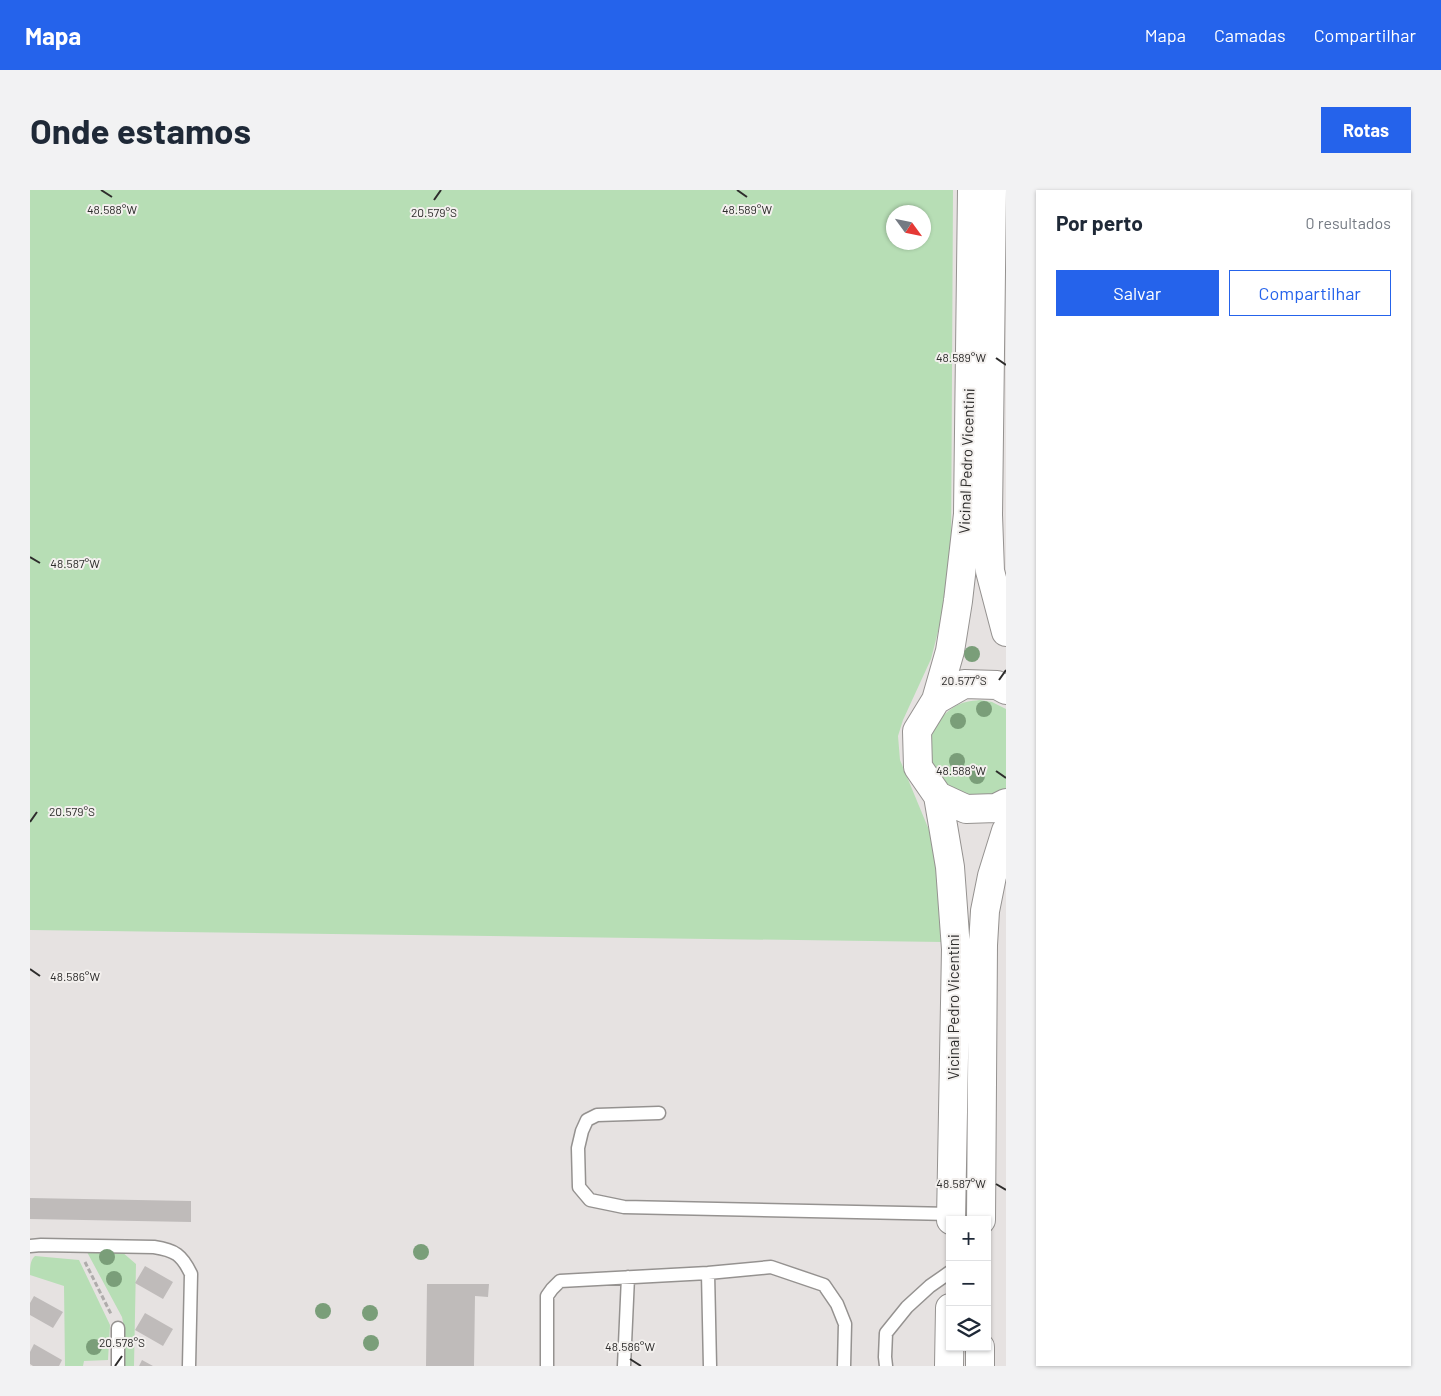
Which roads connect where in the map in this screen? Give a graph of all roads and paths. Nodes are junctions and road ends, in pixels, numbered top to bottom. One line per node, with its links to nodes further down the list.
1 (972, 190): 5 (main road, Vicinal Pedro Vicentini)
2 (992, 190): 3 (main road, Vicinal Pedro Vicentini)
3 (1006, 632)
4 (1006, 690): 5 (main road)
5 (936, 700): 6 (main road)
6 (938, 796): 7 (main road); 10 (main road, Vicinal Pedro Vicentini)
7 (1006, 803)
8 (1006, 831): 11 (main road, Vicinal Pedro Vicentini)
9 (659, 1113): 12 (lane)
10 (951, 1216)
11 (981, 1216)
12 (946, 1217)
13 (30, 1246): 14 (lane)
14 (77, 1246): 18 (path); 22 (lane)
15 (708, 1273): 17 (lane); 25 (lane); 26 (lane)
16 (946, 1275): 27 (lane)
17 (628, 1278): 23 (lane); 24 (lane)
18 (118, 1328): 21 (lane)
19 (949, 1351): 28 (main road)
20 (980, 1351): 29 (main road)
21 (118, 1366)
22 (189, 1366)
23 (547, 1366)
24 (624, 1366)
25 (710, 1366)
26 (844, 1366)
27 (886, 1366)
28 (949, 1366)
29 (980, 1366)

